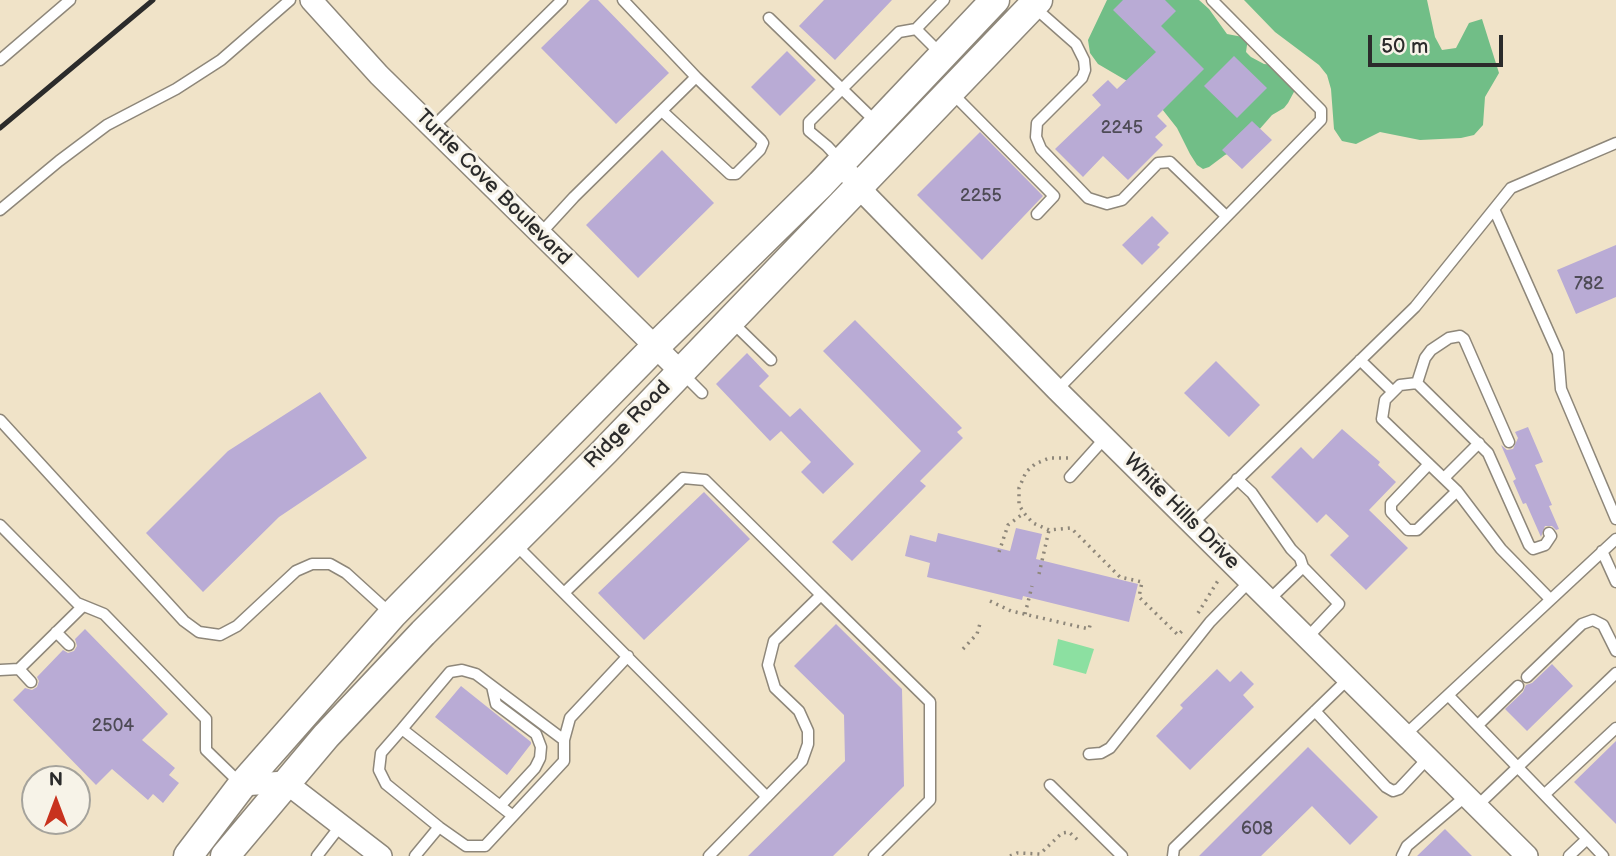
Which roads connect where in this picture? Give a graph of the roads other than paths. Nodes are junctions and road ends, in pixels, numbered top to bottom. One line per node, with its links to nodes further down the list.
1 (70, 0): 13 (lane)
2 (290, 0): 23 (lane)
3 (311, 0): 19 (street, Turtle Cove Boulevard)
4 (562, 0): 19 (lane)
5 (623, 0): 14 (lane)
6 (944, 0): 11 (lane)
7 (995, 0): 12 (main road, Ridge Road)
8 (1212, 0): 26 (lane)
9 (1035, 3): 16 (main road, Ridge Road); 26 (lane)
10 (769, 18): 15 (lane)
11 (916, 29): 12 (lane); 15 (lane)
12 (943, 56): 18 (main road, Ridge Road)
13 (0, 60)
14 (695, 76): 17 (lane); 17 (lane)
15 (843, 90): 18 (lane); 21 (lane)
16 (950, 91): 22 (main road, Ridge Road); 25 (lane)
17 (662, 111): 27 (lane)
18 (878, 124): 21 (main road, Ridge Road)
19 (432, 128): 27 (street, Turtle Cove Boulevard)
20 (1616, 143): 24 (lane)
21 (842, 162): 22 (street, White Hills Drive); 29 (main road, Ridge Road)
22 (858, 186): 28 (main road, Ridge Road); 34 (street, White Hills Drive)
23 (0, 209)
24 (1494, 209): 31 (lane); 46 (lane)
25 (1037, 214)
26 (1226, 216): 34 (lane)
27 (540, 234): 29 (street, Turtle Cove Boulevard)
28 (730, 320): 30 (lane); 32 (main road, Ridge Road)
29 (655, 347): 32 (street, Turtle Cove Boulevard); 61 (main road, Ridge Road)
30 (771, 360)
31 (1360, 360): 35 (lane); 44 (lane)
32 (680, 372): 36 (lane); 51 (main road, Ridge Road)
33 (1417, 383): 35 (lane); 39 (lane); 40 (lane)
34 (1057, 390): 38 (street, White Hills Drive)
35 (1392, 392): 41 (lane)
36 (702, 393)
37 (0, 420): 61 (lane)
38 (1105, 438): 42 (lane); 47 (street, White Hills Drive)
39 (1509, 442)
40 (1479, 443): 43 (lane); 49 (lane)
41 (1429, 464): 43 (lane); 45 (lane)
42 (1070, 477)
43 (1444, 478): 45 (lane)
44 (1237, 480): 47 (lane); 53 (lane)
45 (1457, 491): 58 (lane)
46 (1616, 519)
47 (1192, 524): 54 (street, White Hills Drive)
48 (0, 525): 60 (lane)
49 (1549, 533)
50 (1616, 539): 52 (lane)
51 (514, 543): 56 (lane); 85 (main road, Ridge Road)
52 (1602, 551): 55 (lane); 58 (lane)
53 (1303, 567): 59 (lane); 63 (lane)
54 (1250, 581): 59 (street, White Hills Drive); 82 (lane)
55 (1616, 582)
56 (565, 592): 57 (lane); 66 (lane)
57 (821, 595): 89 (lane); 102 (lane)
58 (1550, 599): 75 (lane)
59 (1269, 600): 63 (street, White Hills Drive)
60 (83, 606): 62 (lane); 86 (lane)
61 (392, 615): 86 (main road, Ridge Road)
62 (56, 632): 64 (lane); 67 (lane)
63 (1307, 638): 71 (street, White Hills Drive)
64 (69, 645)
65 (1616, 651): 70 (lane)
66 (628, 656): 81 (lane); 89 (lane)
67 (19, 669): 68 (lane); 72 (lane)
68 (0, 670)
69 (1616, 673): 84 (lane)
70 (1527, 677)
71 (1349, 679): 76 (lane); 80 (street, White Hills Drive)
72 (32, 682)
73 (492, 686): 79 (lane); 81 (lane); 91 (lane)
74 (1518, 686): 77 (lane)
75 (1448, 695): 77 (lane); 80 (lane)
76 (1315, 711): 83 (lane); 104 (lane)
77 (1478, 724): 84 (lane)
78 (1616, 728): 88 (lane)
79 (402, 729): 91 (lane); 94 (lane)
80 (1405, 735): 83 (street, White Hills Drive)
81 (564, 740): 92 (lane)
82 (1089, 754)
83 (1429, 758): 90 (street, White Hills Drive)
84 (1518, 767): 88 (lane); 90 (lane)
85 (285, 782): 86 (street); 93 (street); 97 (main road, Ridge Road)
86 (242, 785): 96 (main road, Ridge Road)
87 (1050, 785): 103 (lane)
88 (1545, 794): 95 (lane)
89 (767, 797): 101 (lane)
90 (1471, 801): 105 (lane); 106 (street, White Hills Drive)
91 (500, 806): 92 (lane)
92 (513, 816): 94 (lane)
93 (341, 825): 98 (lane); 99 (street)
94 (439, 827): 100 (lane)
95 (1587, 839): 107 (lane); 108 (lane)
96 (188, 856)
97 (225, 856)
98 (317, 856)
99 (382, 856)
100 (415, 856)
101 (709, 856)
102 (874, 856)
103 (1122, 856)
104 (1173, 856)
105 (1402, 856)
106 (1527, 856)
107 (1569, 856)
108 (1603, 856)

